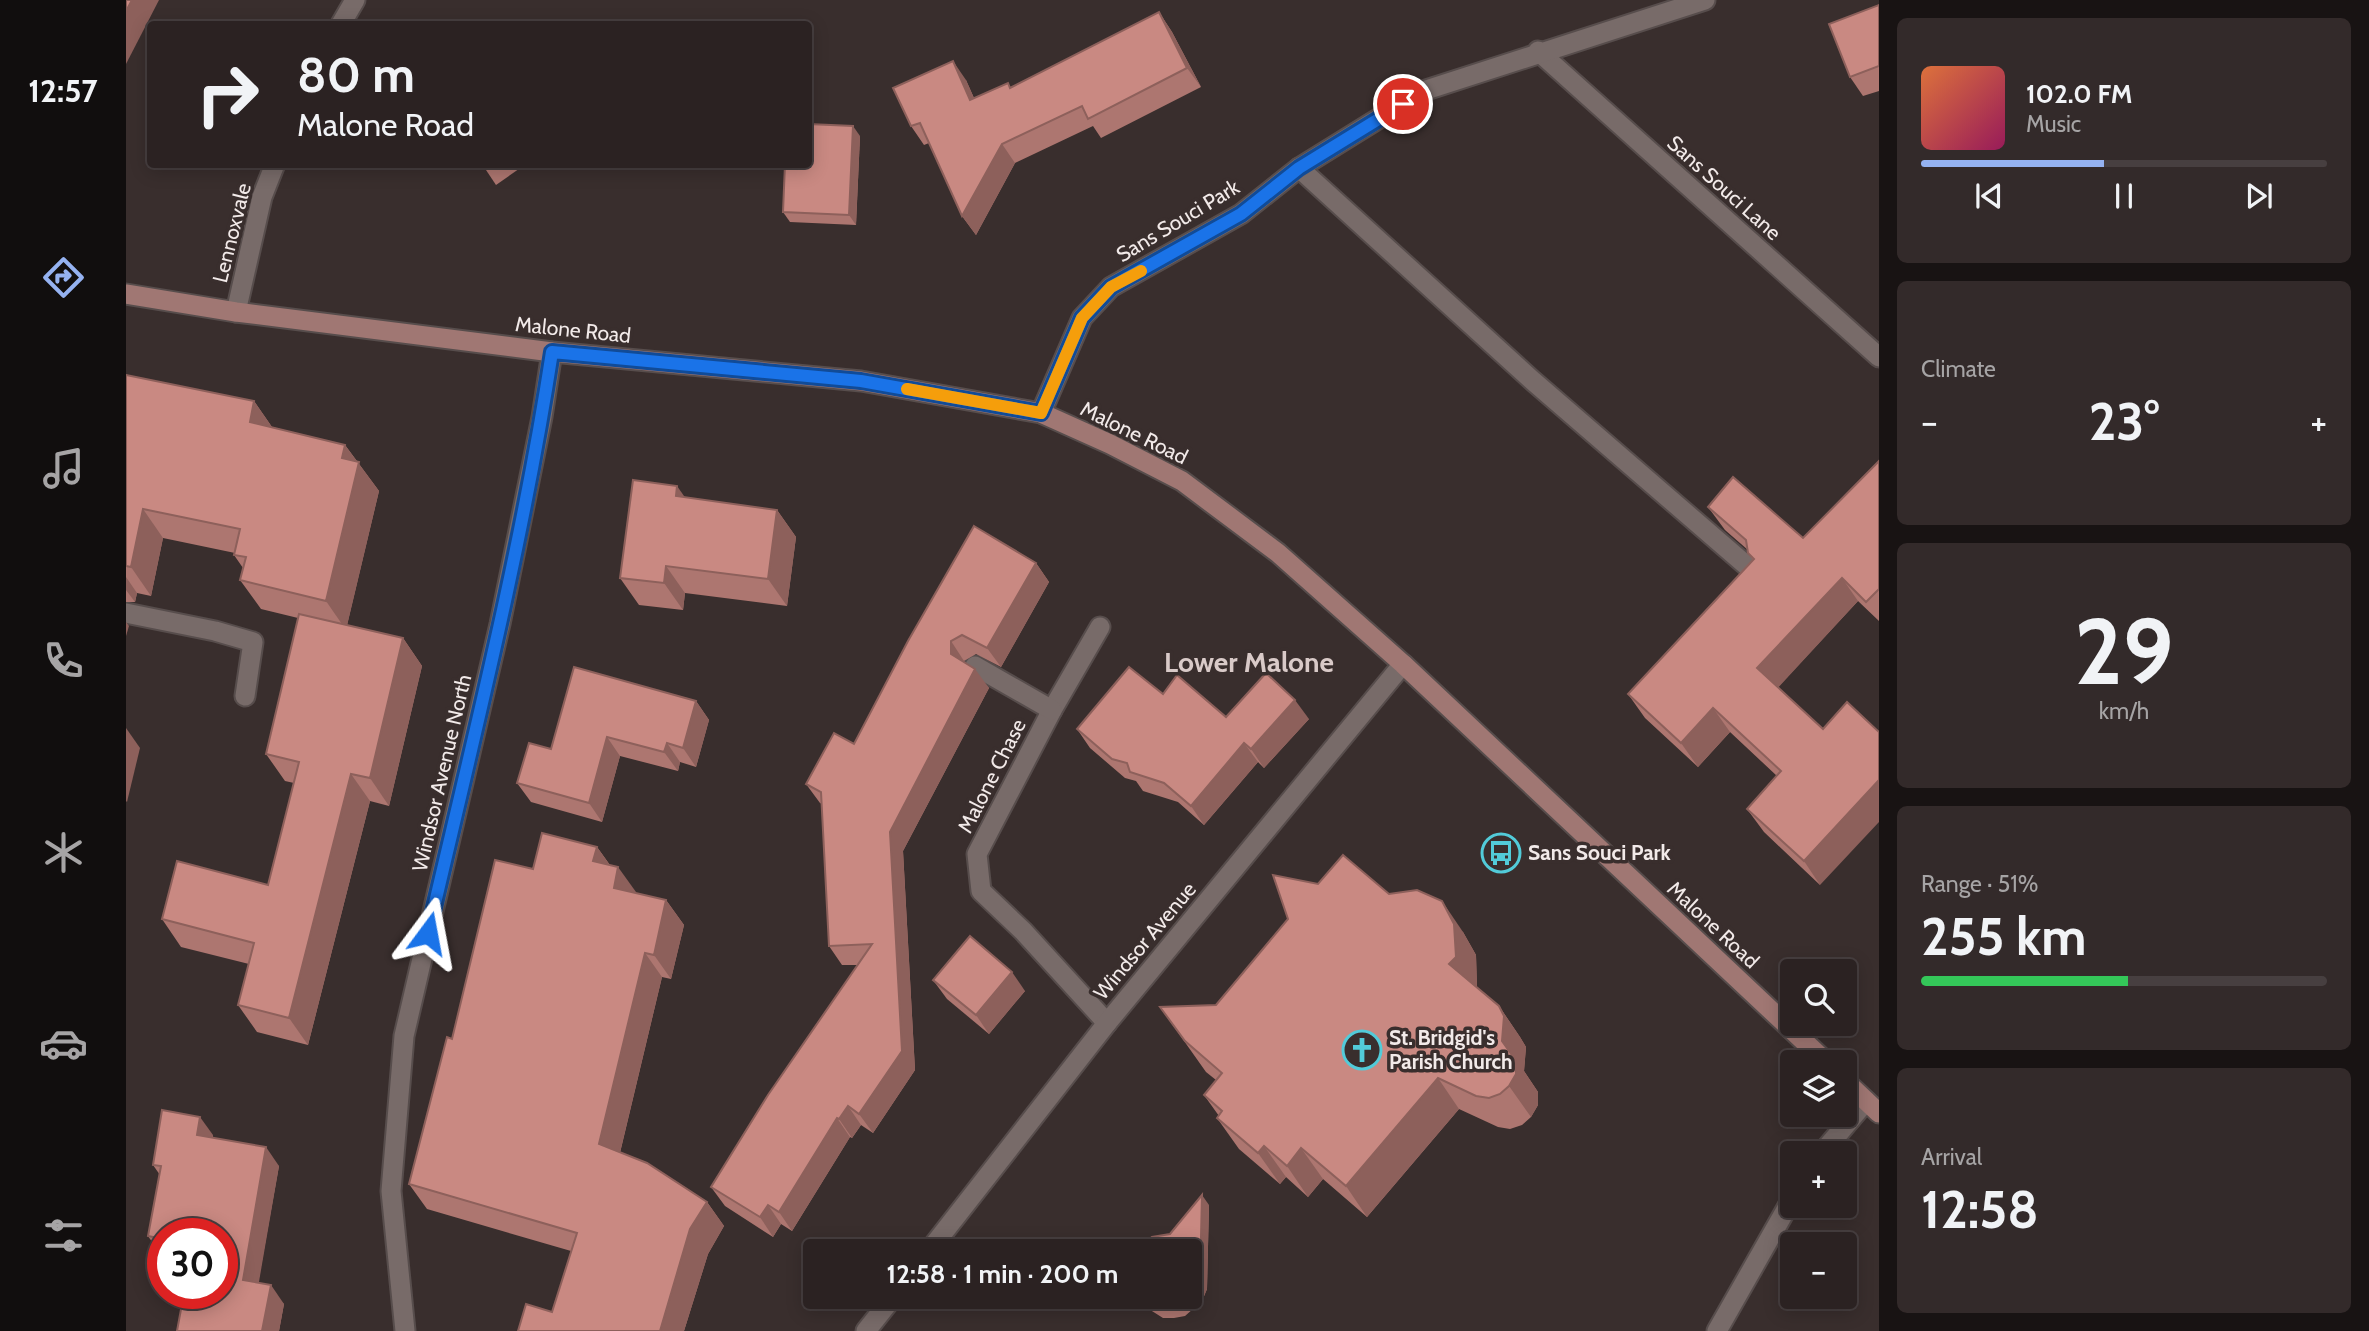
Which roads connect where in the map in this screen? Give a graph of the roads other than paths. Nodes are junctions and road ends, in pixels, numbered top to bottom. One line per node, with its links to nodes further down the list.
1 (355, 0): 3 (street)
2 (1705, 0): 4 (street, Sans Souci Park)
3 (343, 21)
4 (1538, 51): 6 (street, Sans Souci Park); 10 (street, Sans Souci Lane)
5 (273, 168): 8 (street, Lennoxvale)
6 (1299, 168): 11 (street, Sans Souci Park); 12 (street)
7 (126, 295): 8 (main road, Malone Road)
8 (236, 312): 9 (main road, Malone Road)
9 (552, 352): 11 (main road, Malone Road); 27 (street, Windsor Avenue North)
10 (1879, 358)
11 (1041, 413): 15 (main road, Malone Road)
12 (1754, 572)
13 (126, 613): 17 (street)
14 (1100, 627): 18 (street, Malone Chase)
15 (1403, 664): 19 (street, Windsor Avenue); 20 (main road, Malone Road)
16 (975, 666): 18 (street, Malone Chase)
17 (245, 696)
18 (1052, 710): 19 (street, Malone Chase)
19 (1107, 1023): 25 (street, Windsor Avenue)
20 (1813, 1050)
21 (1857, 1092): 22 (main road)
22 (1873, 1107): 23 (street)
23 (1835, 1141)
24 (1781, 1218): 29 (street)
25 (938, 1239)
26 (883, 1309): 28 (street)
27 (405, 1331)
28 (866, 1331)
29 (1717, 1331)

